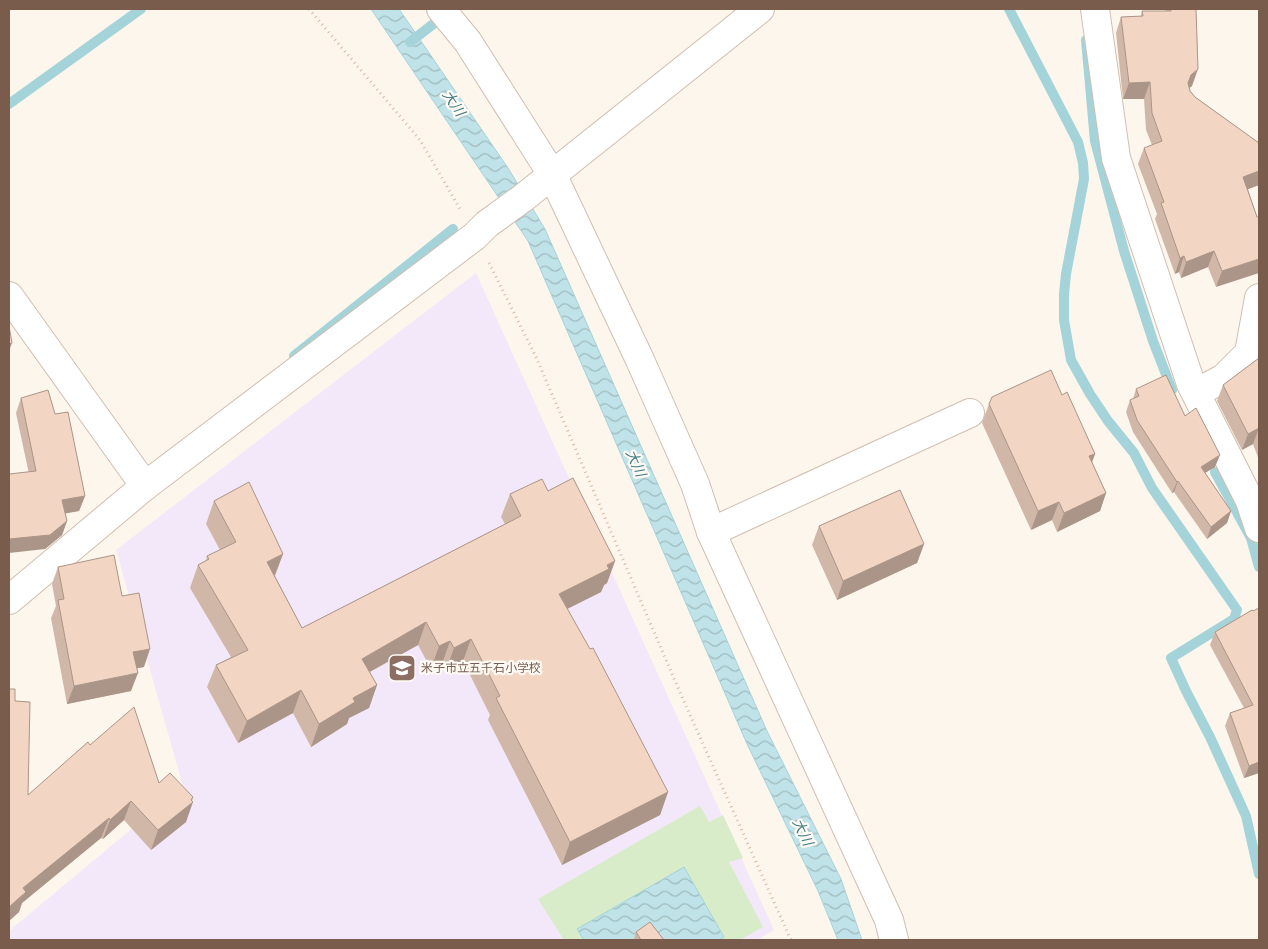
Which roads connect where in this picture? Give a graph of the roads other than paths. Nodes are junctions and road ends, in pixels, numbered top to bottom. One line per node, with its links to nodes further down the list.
1 (441, 9): 4 (street)
2 (760, 9): 4 (street)
3 (1095, 9): 7 (street)
4 (552, 174): 9 (street); 11 (street)
5 (9, 296): 9 (street)
6 (1259, 298): 7 (street)
7 (1196, 393): 10 (street)
8 (970, 412): 11 (street)
9 (145, 486): 12 (street)
10 (1259, 528)
11 (711, 532): 13 (street)
12 (9, 600)
13 (894, 940)

